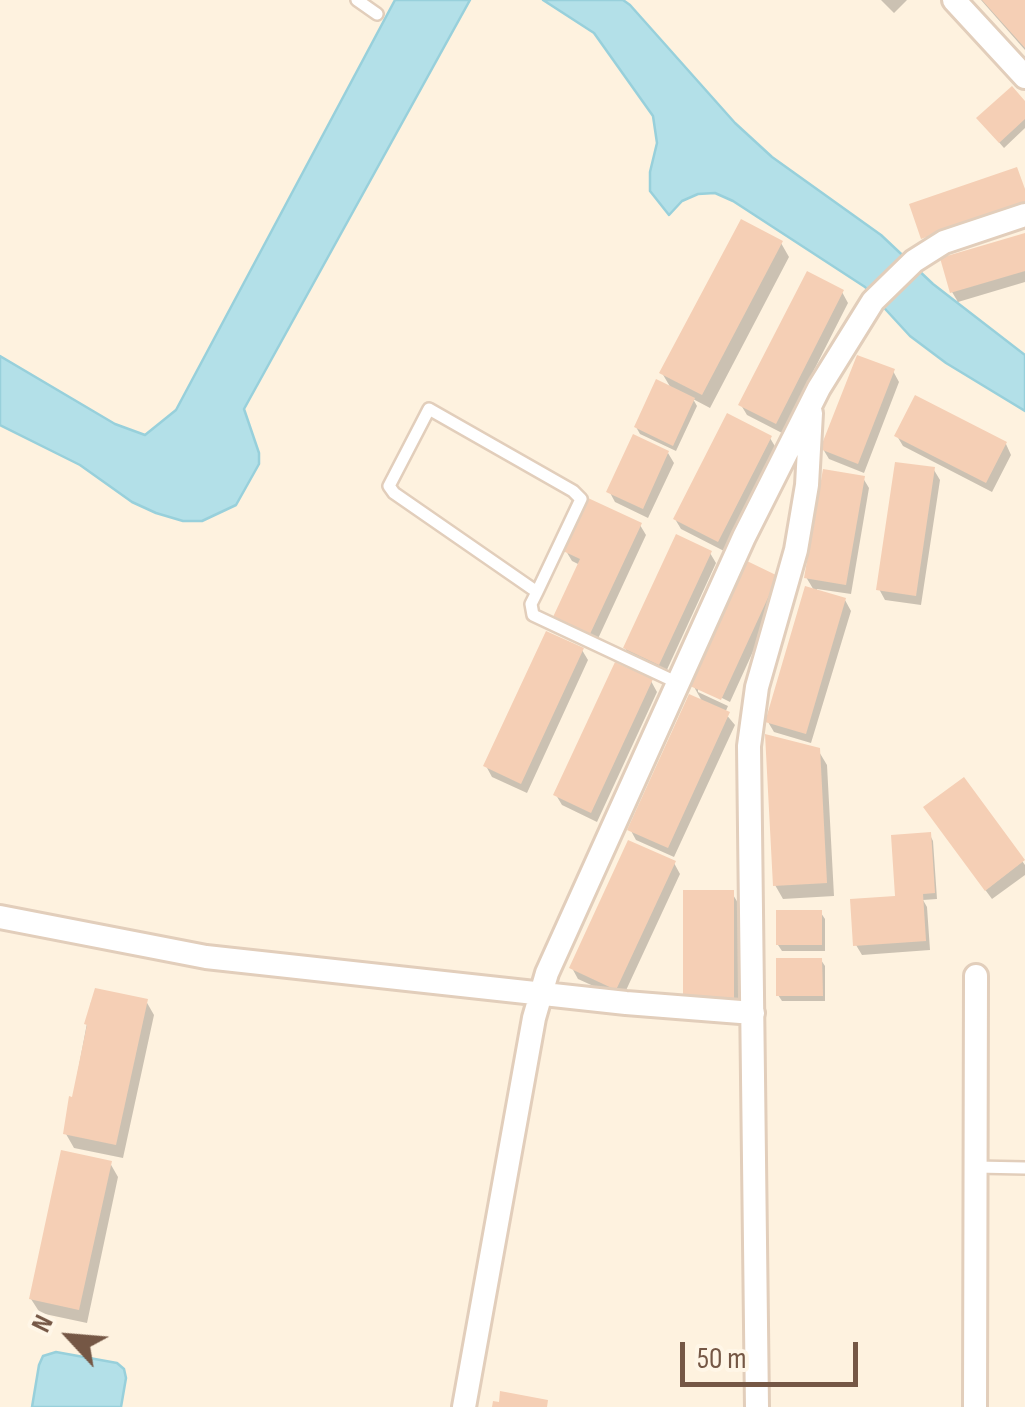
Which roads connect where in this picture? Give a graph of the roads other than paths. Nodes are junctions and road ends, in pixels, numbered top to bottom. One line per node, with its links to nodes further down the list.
1 (357, 0): 3 (lane)
2 (954, 0): 4 (street)
3 (376, 14)
4 (1025, 77)
5 (1025, 215): 6 (street)
6 (812, 401): 8 (street); 12 (street)
7 (537, 592): 7 (lane); 8 (lane)
8 (678, 683): 11 (street)
9 (0, 916): 11 (street)
10 (976, 976): 13 (street)
11 (541, 993): 12 (street); 15 (street)
12 (753, 1013): 16 (street)
13 (976, 1167): 14 (lane); 17 (street)
14 (1025, 1168)
15 (464, 1407)
16 (758, 1407)
17 (975, 1407)

